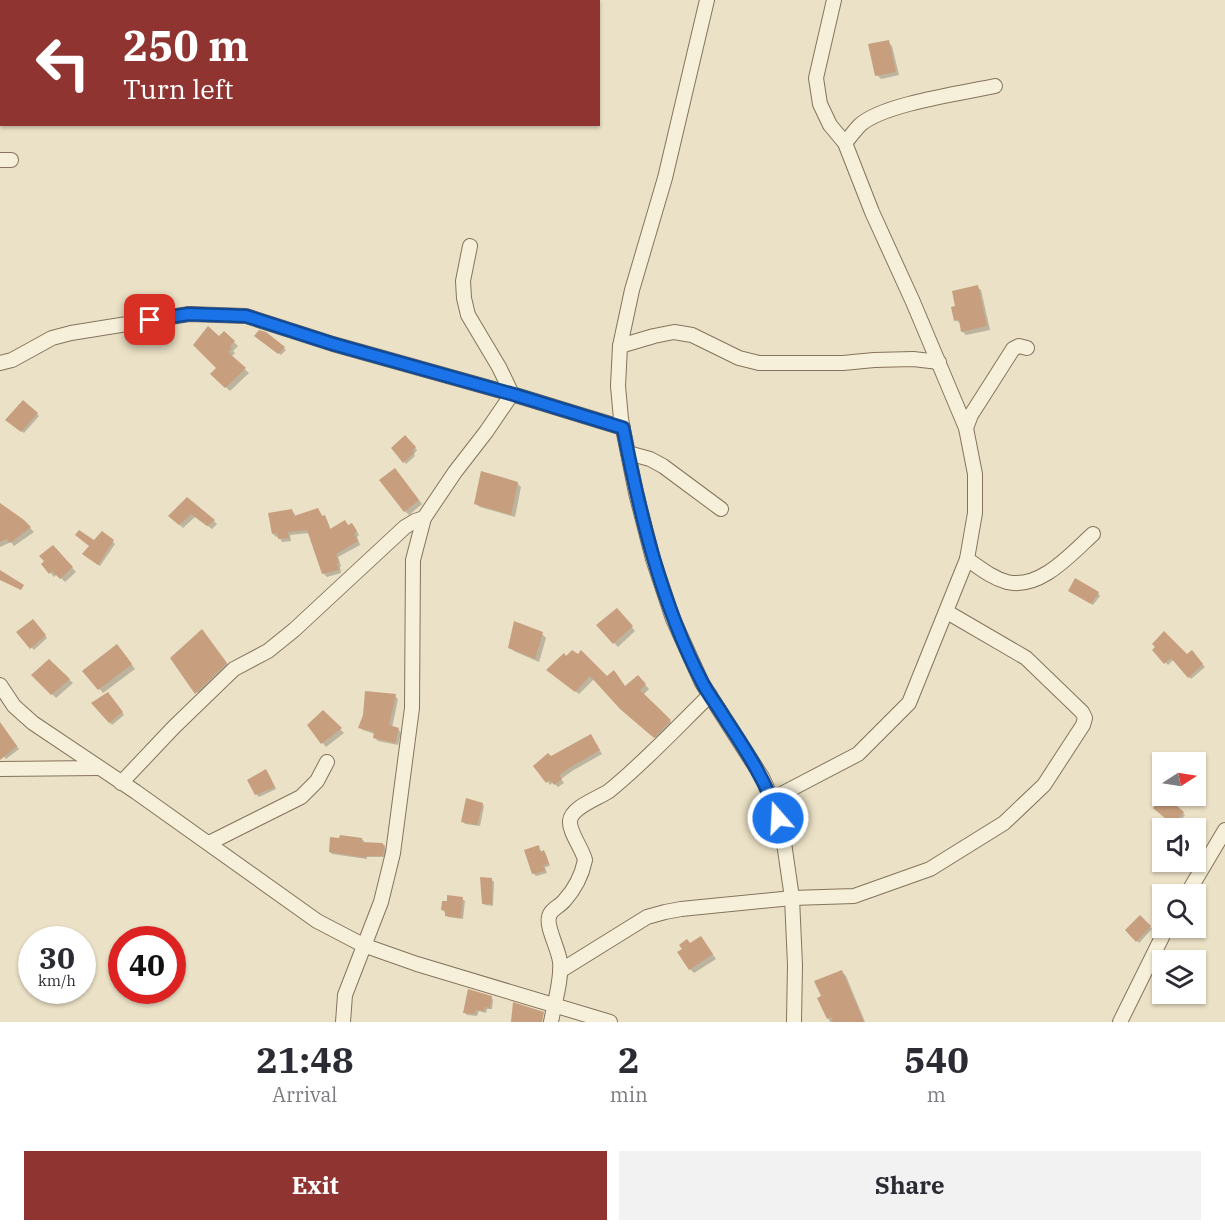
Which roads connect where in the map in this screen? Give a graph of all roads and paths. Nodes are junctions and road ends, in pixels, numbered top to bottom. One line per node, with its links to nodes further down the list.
1 (707, 0): 6 (street)
2 (834, 0): 4 (street)
3 (995, 86): 4 (street)
4 (845, 143): 8 (street)
5 (470, 246): 10 (street)
6 (620, 346): 8 (street); 11 (street)
7 (1027, 348): 12 (street)
8 (939, 362): 12 (street)
9 (0, 363): 10 (street)
10 (512, 394): 11 (street); 15 (street)
11 (623, 428): 13 (street)
12 (966, 428): 17 (street)
13 (628, 453): 14 (street); 20 (street)
14 (721, 509)
15 (424, 518): 24 (street); 31 (street)
16 (1093, 534): 17 (street)
17 (968, 559): 18 (street)
18 (947, 612): 25 (street); 29 (street)
19 (0, 685): 22 (street)
20 (710, 695): 25 (street); 32 (street)
21 (327, 762): 27 (street)
22 (99, 768): 23 (street); 24 (street)
23 (0, 769)
24 (121, 783): 27 (street)
25 (772, 800): 29 (street)
26 (1225, 830): 28 (street)
27 (209, 843): 31 (street)
28 (1193, 884)
29 (792, 898): 32 (street); 37 (street)
30 (1162, 938): 38 (street)
31 (363, 945): 33 (street); 34 (street)
32 (560, 971): 33 (street)
33 (554, 1004): 35 (street); 36 (street)
34 (343, 1022)
35 (551, 1022)
36 (610, 1022)
37 (794, 1022)
38 (1120, 1022)

